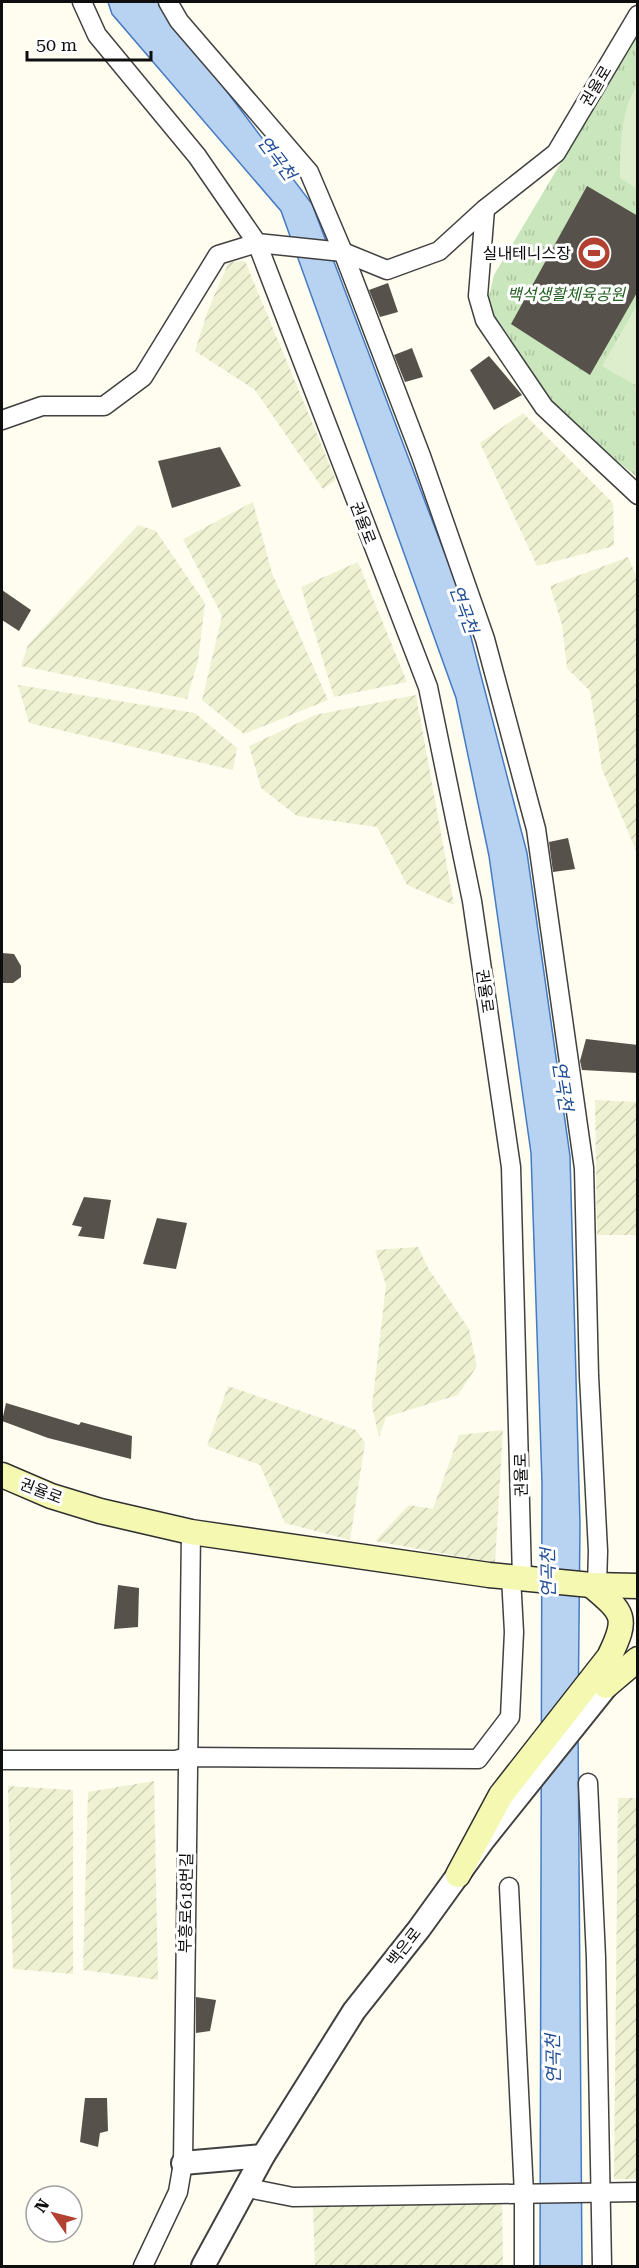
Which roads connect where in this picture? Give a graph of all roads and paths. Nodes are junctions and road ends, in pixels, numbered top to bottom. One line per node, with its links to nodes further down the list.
1 (82, 2): 5 (street, 권율로)
2 (168, 2): 6 (street)
3 (638, 15): 4 (street, 권율로)
4 (485, 209): 6 (street, 권율로); 8 (street)
5 (256, 243): 6 (street, 권율로); 7 (street); 12 (street, 권율로)
6 (343, 252): 13 (street)
7 (2, 420)
8 (638, 495)
9 (2, 1475): 10 (main road, 권율로)
10 (191, 1532): 12 (main road, 권율로); 18 (street, 부흥로618번길)
11 (638, 1577): 13 (main road)
12 (517, 1578): 13 (main road); 18 (street)
13 (597, 1585): 14 (main road); 17 (main road)
14 (638, 1586)
15 (638, 1649): 17 (street)
16 (638, 1659): 17 (main road)
17 (598, 1682): 21 (main road); 21 (street)
18 (187, 1757): 19 (street); 25 (street, 부흥로618번길)
19 (2, 1760)
20 (588, 1784): 27 (street)
21 (506, 1800): 22 (main road)
22 (458, 1875): 24 (street, 백은로)
23 (509, 1887): 29 (street)
24 (263, 2157): 25 (street); 26 (street, 백은로)
25 (183, 2163): 30 (street, 부흥로618번길)
26 (248, 2187): 29 (street); 31 (street, 백은로)
27 (602, 2191): 28 (street); 29 (street); 33 (street)
28 (638, 2192)
29 (524, 2194): 32 (street)
30 (143, 2266)
31 (203, 2266)
32 (524, 2266)
33 (602, 2266)

